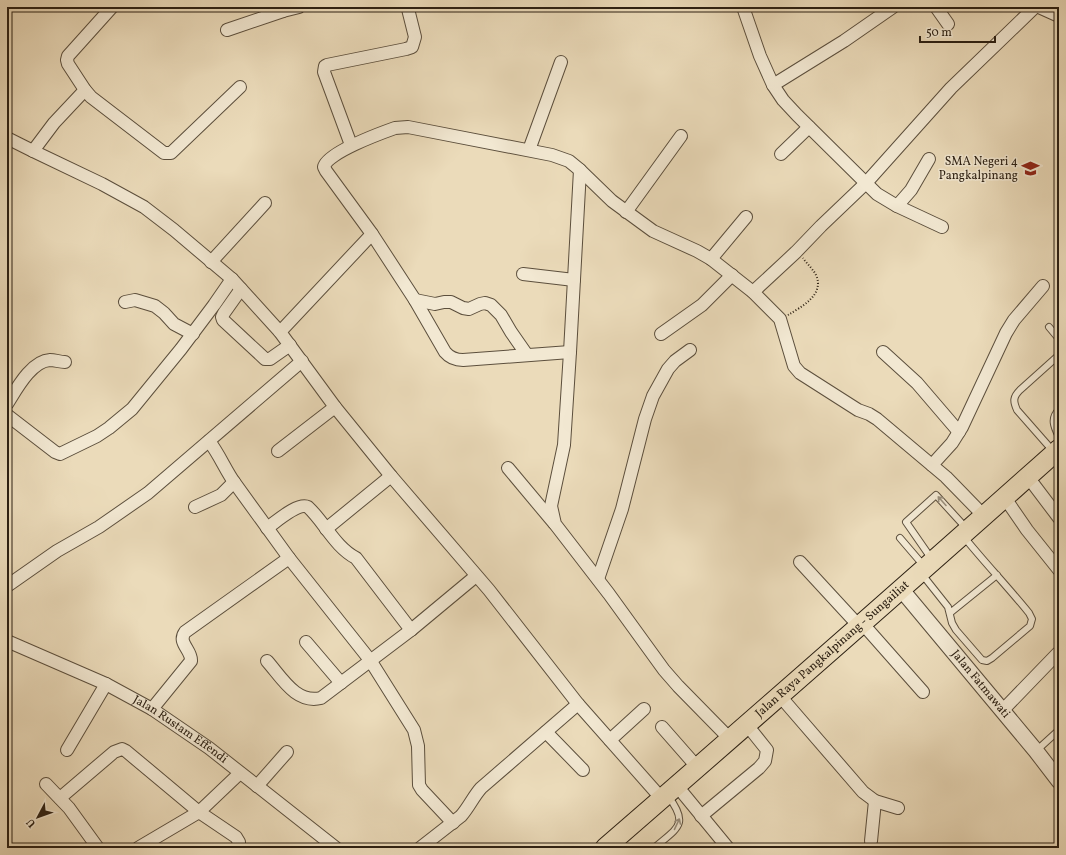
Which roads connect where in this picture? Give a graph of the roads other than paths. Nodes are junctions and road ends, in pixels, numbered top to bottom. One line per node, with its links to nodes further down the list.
1 (112, 7): 16 (street)
2 (299, 7): 8 (street)
3 (743, 7): 14 (street)
4 (893, 7): 14 (street)
5 (936, 7): 11 (street)
6 (1035, 7): 26 (street)
7 (1038, 7): 10 (street)
8 (282, 9): 12 (street)
9 (408, 9): 20 (street)
10 (1059, 16)
11 (948, 24)
12 (227, 30)
13 (561, 62): 21 (street)
14 (773, 85): 17 (street)
15 (240, 87): 16 (street)
16 (85, 90): 22 (street)
17 (809, 127): 23 (street); 26 (street)
18 (681, 136): 29 (street)
19 (7, 138): 22 (street)
20 (351, 145): 21 (street); 32 (street)
21 (529, 150): 25 (street)
22 (32, 152): 34 (street)
23 (782, 154)
24 (929, 159): 28 (street)
25 (580, 170): 29 (street); 38 (street)
26 (866, 183): 28 (street); 41 (street)
27 (265, 203): 34 (street)
28 (898, 206): 31 (street)
29 (626, 212): 33 (street)
30 (746, 217): 33 (street)
31 (942, 227)
32 (372, 234): 42 (street); 45 (street)
33 (711, 259): 36 (street)
34 (210, 262): 37 (street)
35 (523, 274): 38 (street)
36 (732, 275): 41 (street); 47 (street)
37 (232, 279): 40 (street); 46 (street)
38 (574, 280): 51 (street)
39 (1043, 286): 61 (street)
40 (241, 289): 45 (street); 49 (street)
41 (754, 292): 65 (street)
42 (415, 300): 53 (street); 53 (street)
43 (125, 302): 46 (street)
44 (1049, 327): 48 (lane)
45 (280, 332): 49 (street)
46 (193, 334): 60 (street)
47 (661, 334)
48 (1059, 339)
49 (290, 345): 55 (street)
50 (690, 350): 85 (street)
51 (570, 352): 53 (street); 74 (street)
52 (883, 352): 61 (street)
53 (527, 355)
54 (1059, 355): 63 (lane)
55 (302, 361): 58 (street); 62 (street)
56 (65, 362): 57 (street)
57 (7, 404)
58 (336, 407): 64 (street); 67 (street)
59 (1059, 410): 63 (lane)
60 (7, 415)
61 (959, 432): 65 (street)
62 (210, 441): 69 (street); 86 (street)
63 (1058, 446): 68 (highway, Jalan Raya Pangkalpinang - Sungailiat)
64 (278, 451)
65 (932, 465): 72 (street)
66 (508, 468): 74 (street)
67 (391, 476): 76 (street); 84 (street)
68 (1028, 477): 70 (highway, Jalan Raya Pangkalpinang - Sungailiat); 73 (street)
69 (234, 482): 71 (street); 75 (street)
70 (1005, 498): 72 (highway, Jalan Raya Pangkalpinang - Sungailiat); 82 (street)
71 (194, 507)
72 (985, 517): 77 (highway, Jalan Raya Pangkalpinang - Sungailiat)
73 (1059, 518)
74 (555, 524): 85 (street)
75 (267, 528): 76 (street); 79 (street)
76 (326, 529): 90 (street)
77 (965, 533): 81 (highway, Jalan Raya Pangkalpinang - Sungailiat); 81 (lane, one-way to 81); 83 (lane)
78 (900, 538): 81 (lane)
79 (289, 558): 94 (street); 101 (street)
80 (800, 562): 89 (street)
81 (926, 566): 87 (highway, Jalan Raya Pangkalpinang - Sungailiat); 88 (lane)
82 (1059, 570)
83 (997, 575): 88 (lane); 88 (lane)
84 (476, 576): 90 (street); 100 (street)
85 (598, 579): 109 (street)
86 (7, 586)
87 (901, 589): 89 (highway, Jalan Raya Pangkalpinang - Sungailiat); 103 (street, Jalan Fatmawati)
88 (950, 613)
89 (860, 624): 98 (street); 99 (highway, Jalan Raya Pangkalpinang - Sungailiat)
90 (411, 630): 94 (street)
91 (7, 641): 97 (street, Jalan Rustam Effendi)
92 (306, 642): 96 (street)
93 (1058, 654): 103 (street)
94 (370, 660): 96 (street); 125 (street)
95 (267, 661): 96 (street)
96 (342, 683)
97 (106, 684): 101 (street, Jalan Rustam Effendi); 110 (street)
98 (923, 692)
99 (780, 696): 104 (highway, Jalan Raya Pangkalpinang - Sungailiat); 121 (street)
100 (578, 704): 107 (street); 108 (street)
101 (152, 709): 115 (street, Jalan Rustam Effendi)
102 (644, 709): 108 (street)
103 (1002, 710): 111 (street, Jalan Fatmawati)
104 (747, 725): 109 (highway, Jalan Raya Pangkalpinang - Sungailiat); 124 (street)
105 (662, 727): 113 (street)
106 (1059, 730): 111 (lane)
107 (546, 732): 114 (street); 125 (street)
108 (610, 740): 119 (street)
109 (730, 740): 113 (highway, Jalan Raya Pangkalpinang - Sungailiat)
110 (67, 750)
111 (1036, 751): 116 (street, Jalan Fatmawati)
112 (286, 752): 118 (street)
113 (698, 768): 119 (highway, Jalan Raya Pangkalpinang - Sungailiat)
114 (583, 770)
115 (240, 773): 118 (street, Jalan Rustam Effendi); 123 (street)
116 (1059, 780)
117 (46, 784): 120 (street)
118 (257, 786): 127 (street, Jalan Rustam Effendi)
119 (668, 793): 124 (street); 132 (highway, Jalan Raya Pangkalpinang - Sungailiat); 133 (lane, one-way to 119)
120 (60, 798): 123 (street); 128 (street)
121 (875, 801): 122 (street); 126 (street)
122 (898, 808)
123 (200, 812): 129 (street); 130 (street)
124 (701, 816): 134 (street)
125 (453, 823): 131 (street)
126 (871, 841)
127 (333, 847)
128 (98, 848)
129 (138, 848)
130 (238, 848)
131 (420, 848)
132 (605, 848)
133 (654, 848)
134 (728, 848)

